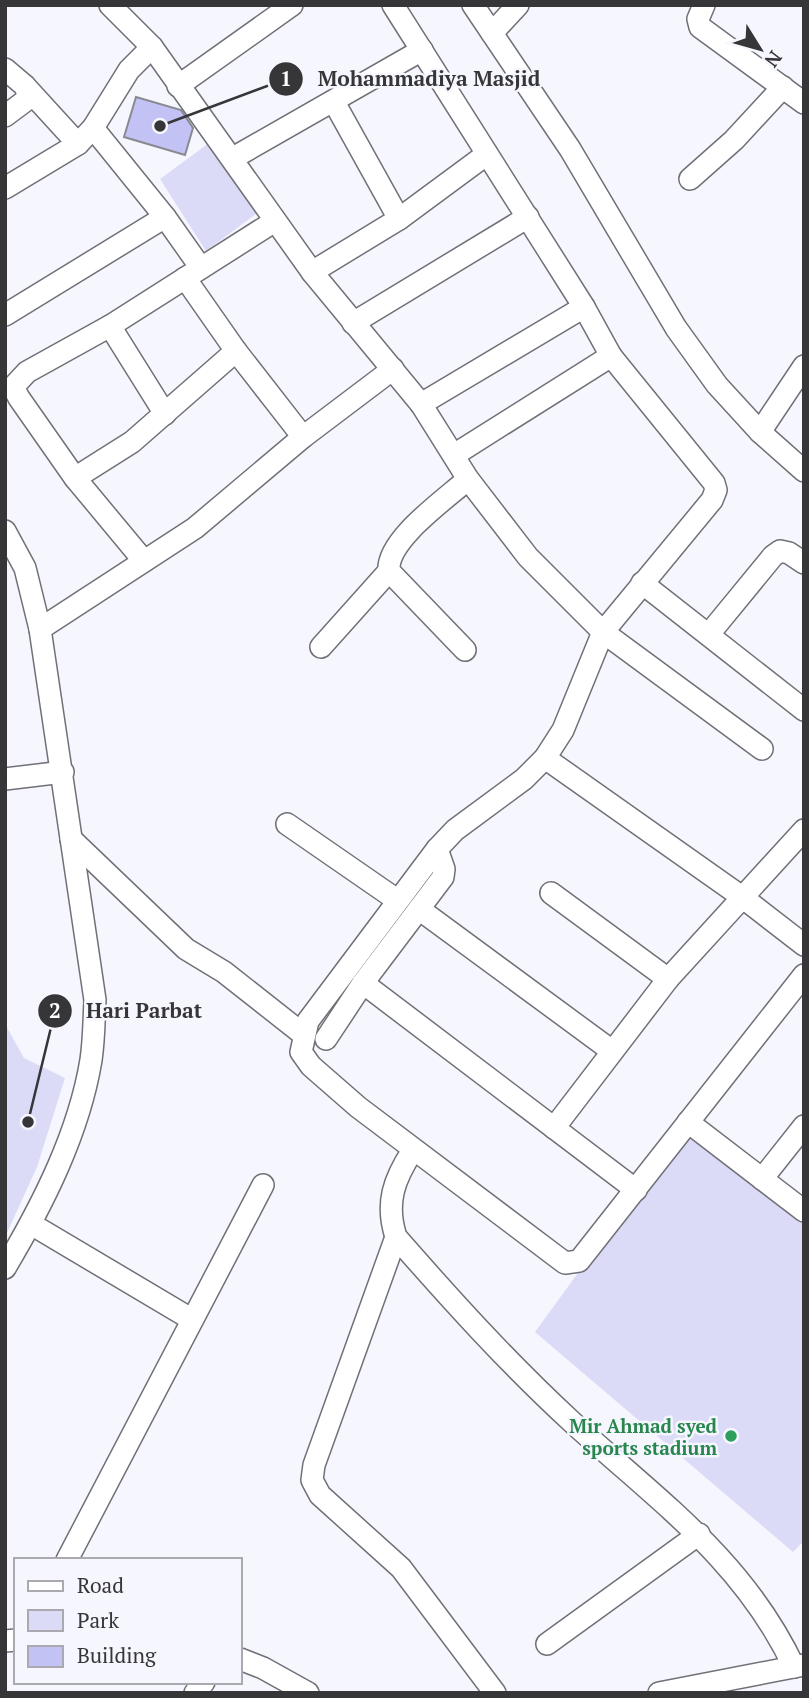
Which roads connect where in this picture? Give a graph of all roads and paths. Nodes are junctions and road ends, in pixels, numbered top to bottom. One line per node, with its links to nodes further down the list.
1 (110, 5): 8 (street)
2 (292, 5): 12 (street)
3 (393, 5): 9 (street)
4 (473, 5): 7 (street)
5 (518, 5): 7 (street)
6 (704, 5): 13 (street)
7 (492, 33): 39 (street)
8 (152, 47): 12 (street); 17 (street)
9 (422, 50): 14 (street); 19 (street)
10 (5, 69): 11 (street)
11 (25, 86): 16 (street); 18 (street)
12 (178, 86): 20 (street)
13 (783, 87): 15 (street); 21 (street)
14 (334, 102): 20 (street); 25 (street)
15 (804, 103)
16 (5, 116)
17 (93, 128): 18 (street); 23 (street)
18 (78, 144): 22 (street)
19 (487, 154): 24 (street); 25 (street)
20 (233, 158): 26 (street)
21 (690, 179)
22 (5, 188)
23 (165, 217): 28 (street); 30 (street)
24 (528, 217): 29 (street); 31 (street)
25 (399, 219): 27 (street)
26 (275, 221): 27 (street); 28 (street)
27 (312, 272): 31 (street)
28 (193, 273): 32 (street); 33 (street)
29 (584, 307): 34 (street); 37 (street)
30 (5, 315)
31 (353, 323): 36 (street)
32 (110, 326): 38 (street); 43 (street)
33 (236, 351): 38 (street); 40 (street)
34 (611, 356): 41 (street); 49 (street)
35 (804, 366): 39 (street)
36 (393, 369): 37 (street); 40 (street)
37 (421, 404): 41 (street)
38 (165, 414): 43 (street)
39 (760, 432): 42 (street)
40 (303, 437): 46 (street)
41 (454, 454): 44 (street)
42 (804, 471)
43 (75, 478): 46 (street)
44 (468, 479): 48 (street); 51 (street)
45 (5, 531): 50 (street)
46 (144, 561): 50 (street)
47 (804, 563): 52 (street)
48 (389, 571): 53 (street); 54 (street)
49 (642, 583): 51 (street); 52 (street)
50 (40, 629): 58 (street)
51 (603, 632): 56 (street); 57 (street)
52 (709, 634): 55 (street)
53 (321, 648)
54 (464, 650)
55 (800, 699)
56 (762, 749)
57 (545, 758): 63 (street); 65 (street)
58 (63, 772): 59 (street); 62 (street)
59 (5, 779)
60 (287, 824): 66 (street)
61 (804, 830): 65 (street)
62 (71, 839): 72 (street); 83 (street)
63 (437, 849): 66 (street); 67 (street)
64 (551, 892): 70 (street)
65 (742, 897): 68 (street); 70 (street)
66 (397, 900): 72 (street)
67 (419, 909): 71 (street); 74 (street)
68 (804, 945)
69 (804, 975): 75 (street)
70 (668, 979): 74 (street)
71 (363, 983): 73 (street); 77 (street)
72 (304, 1035): 78 (street)
73 (326, 1039)
74 (612, 1051): 77 (street)
75 (688, 1122): 79 (street); 81 (street)
76 (804, 1126): 79 (street)
77 (554, 1128): 81 (street)
78 (413, 1150): 81 (street); 84 (street)
79 (762, 1179): 82 (street)
80 (263, 1185): 86 (street)
81 (636, 1190)
82 (804, 1211)
83 (31, 1224): 85 (street); 86 (street)
84 (396, 1237): 87 (street); 93 (street)
85 (5, 1268)
86 (191, 1319): 88 (street)
87 (699, 1534): 89 (street); 91 (street)
88 (69, 1558)
89 (547, 1644)
90 (242, 1660): 92 (street)
91 (799, 1666): 94 (street)
92 (308, 1693)
93 (495, 1693)
94 (659, 1693)

